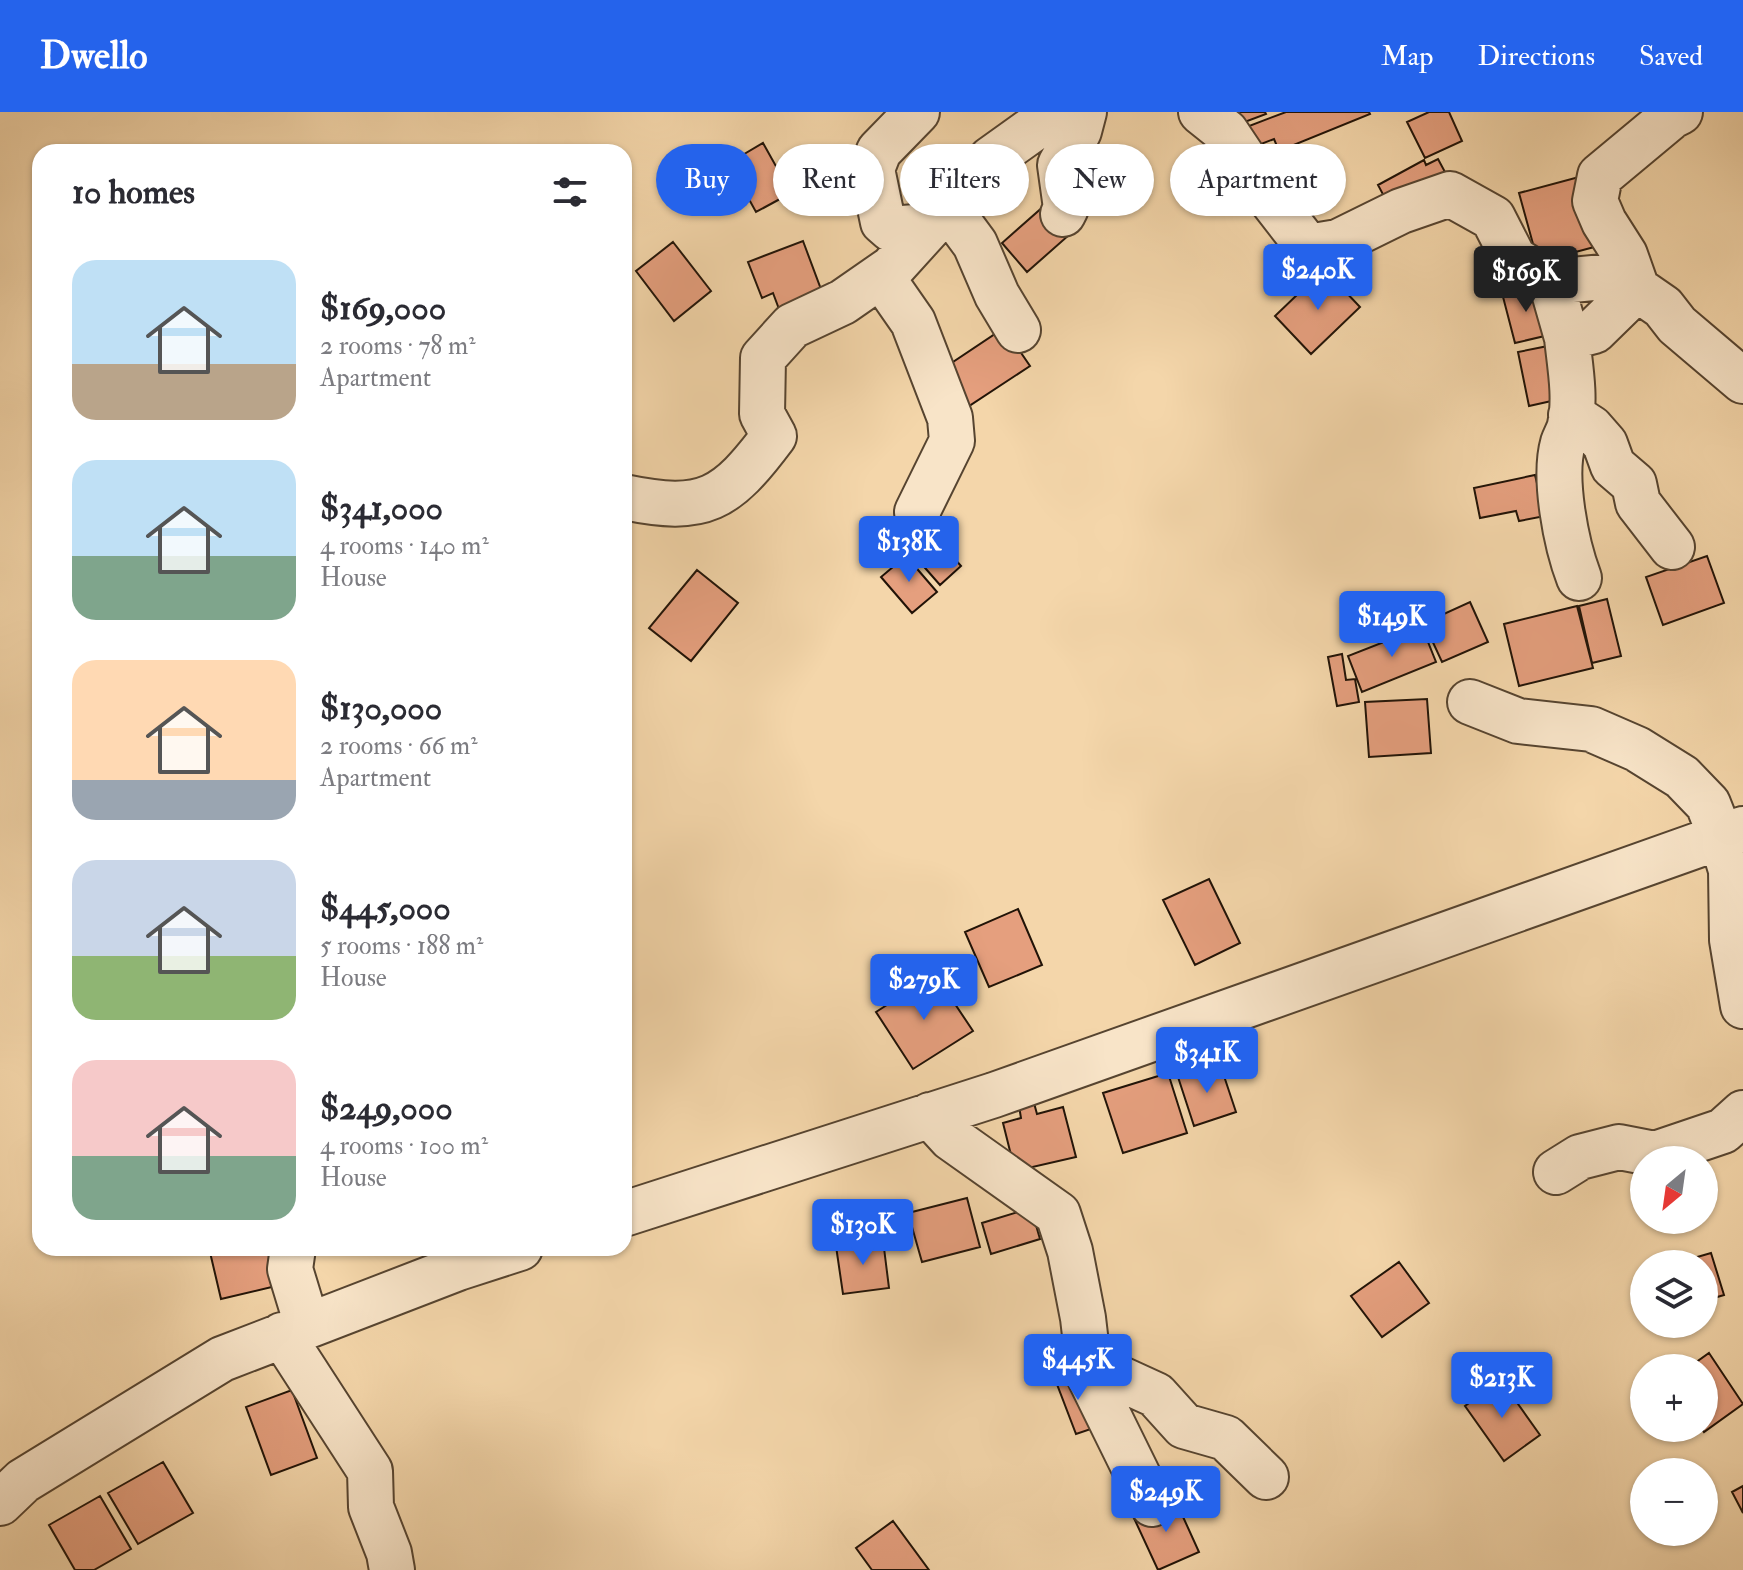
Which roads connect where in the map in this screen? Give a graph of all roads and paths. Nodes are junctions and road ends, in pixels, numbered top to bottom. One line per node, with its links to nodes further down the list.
1 (917, 112): 8 (street)
2 (1064, 112): 6 (street)
3 (1084, 112): 7 (street)
4 (1201, 112): 10 (street)
5 (1680, 112): 11 (street)
6 (1012, 144)
7 (1072, 144)
8 (938, 216): 9 (street); 12 (street)
9 (881, 276): 16 (street); 17 (street)
10 (1551, 282): 11 (street); 13 (street)
11 (1637, 289): 13 (street); 14 (street)
12 (1018, 330)
13 (1567, 338): 15 (street)
14 (1743, 381)
15 (1571, 415): 18 (street); 19 (street)
16 (632, 499)
17 (921, 535)
18 (1672, 547)
19 (1579, 578)
20 (1470, 702): 21 (street)
21 (1732, 833): 22 (street); 24 (street)
22 (1743, 1006)
23 (1743, 1113): 25 (street)
24 (930, 1115): 26 (street); 31 (street)
25 (1556, 1172)
26 (632, 1211)
27 (292, 1256): 30 (street)
28 (470, 1256): 29 (street)
29 (439, 1261): 30 (street)
30 (295, 1330): 33 (street); 35 (street)
31 (1090, 1378): 32 (street); 34 (street)
32 (1266, 1477)
33 (0, 1503)
34 (1152, 1504)
35 (392, 1570)

